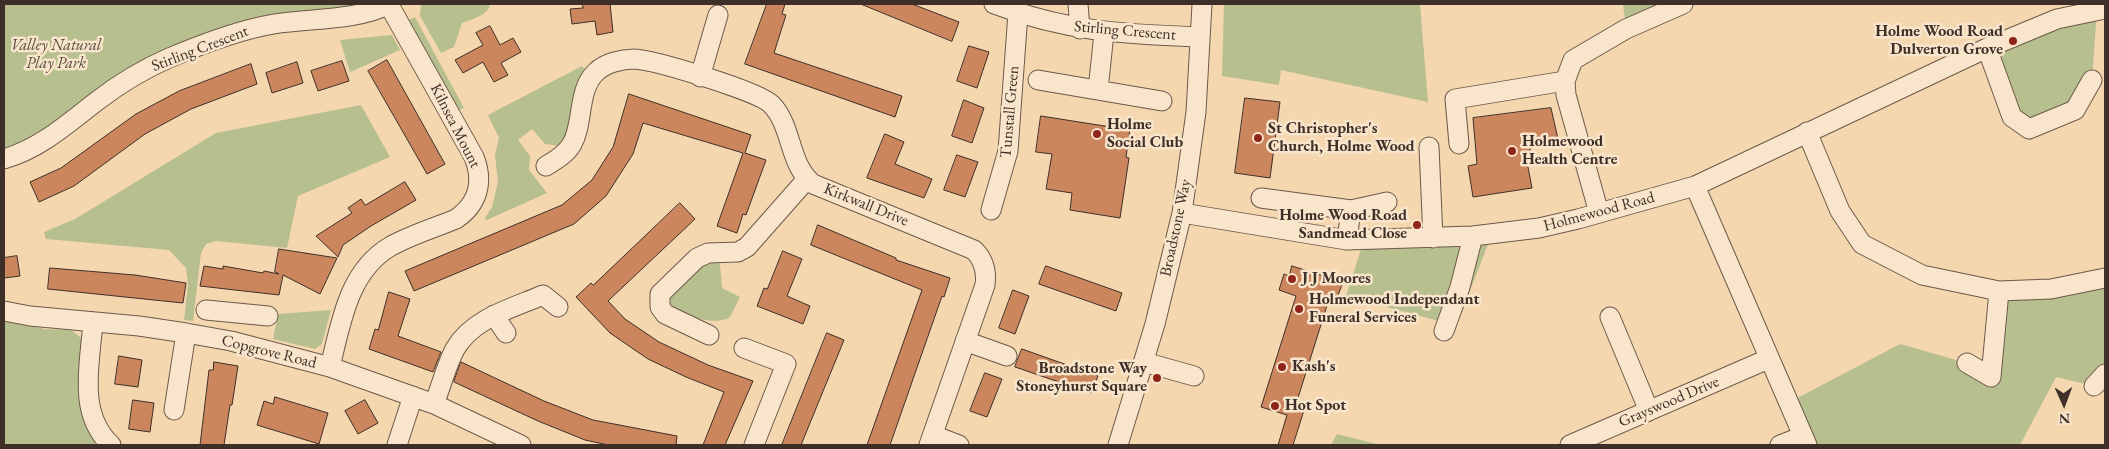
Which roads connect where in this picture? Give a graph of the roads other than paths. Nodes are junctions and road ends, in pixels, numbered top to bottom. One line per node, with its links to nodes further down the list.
1 (390, 4): 23 (street, Stirling Crescent); 57 (street, Kilnsea Mount)
2 (994, 4): 8 (street, Stirling Crescent)
3 (1078, 4): 10 (street)
4 (1202, 4): 12 (street, Broadstone Way)
5 (1683, 4): 17 (street)
6 (2105, 9): 7 (street, Holmewood Road)
7 (2054, 11): 13 (street, Holmewood Road)
8 (1018, 13): 10 (street, Stirling Crescent); 29 (street, Tunstall Green)
9 (718, 15): 14 (street)
10 (1080, 29): 11 (street, Stirling Crescent)
11 (1104, 33): 12 (street, Stirling Crescent); 18 (street)
12 (1200, 37): 32 (street, Broadstone Way)
13 (1987, 48): 16 (street); 20 (street, Holmewood Road)
14 (700, 77): 24 (street, Kirkwall Drive); 25 (street, Kirkwall Drive)
15 (1038, 80): 18 (street)
16 (2092, 80)
17 (1565, 81): 21 (street); 31 (street)
18 (1098, 90): 19 (street)
19 (1162, 100)
20 (1807, 132): 26 (street, Holmewood Road); 37 (street)
21 (1460, 144)
22 (1429, 147): 34 (street)
23 (4, 159)
24 (546, 166)
25 (807, 179): 49 (street); 51 (street, Kirkwall Drive)
26 (1695, 186): 31 (street, Holmewood Road); 54 (street)
27 (1260, 198): 30 (street)
28 (1388, 202): 30 (street)
29 (991, 210)
30 (1351, 210): 35 (street)
31 (1599, 212): 33 (street, Holmewood Road)
32 (1182, 214): 35 (street, Holmewood Road); 55 (street, Broadstone Way)
33 (1472, 236): 34 (street, Holmewood Road); 46 (street)
34 (1432, 238): 35 (street, Holmewood Road)
35 (1347, 240)
36 (2105, 278): 37 (street)
37 (1999, 291): 56 (street)
38 (558, 308): 43 (street)
39 (206, 310): 41 (street)
40 (4, 311): 45 (street, Copgrove Road)
41 (236, 313): 42 (street); 50 (street)
42 (268, 316)
43 (494, 316): 48 (street); 60 (street)
44 (1610, 317): 62 (street)
45 (93, 322): 47 (street, Copgrove Road); 66 (street)
46 (1444, 331)
47 (186, 333): 50 (street, Copgrove Road); 61 (street)
48 (506, 333)
49 (709, 335)
50 (231, 341): 57 (street, Copgrove Road)
51 (966, 341): 53 (street); 63 (street, Kirkwall Drive)
52 (744, 348): 69 (street)
53 (1006, 356)
54 (1768, 359): 62 (street, Grayswood Drive); 64 (street)
55 (1144, 362): 58 (street); 70 (street, Broadstone Way)
56 (1967, 363)
57 (330, 367): 59 (street, Copgrove Road)
58 (1194, 376)
59 (413, 396): 60 (street, Copgrove Road); 67 (street)
60 (434, 404): 68 (street, Copgrove Road)
61 (174, 410)
62 (1648, 411): 71 (street, Grayswood Drive)
63 (931, 440): 65 (street)
64 (1805, 441): 72 (street)
65 (963, 443)
66 (111, 445)
67 (397, 445)
68 (521, 445)
69 (754, 445)
70 (1118, 445)
71 (1570, 445)
72 (1780, 445)

